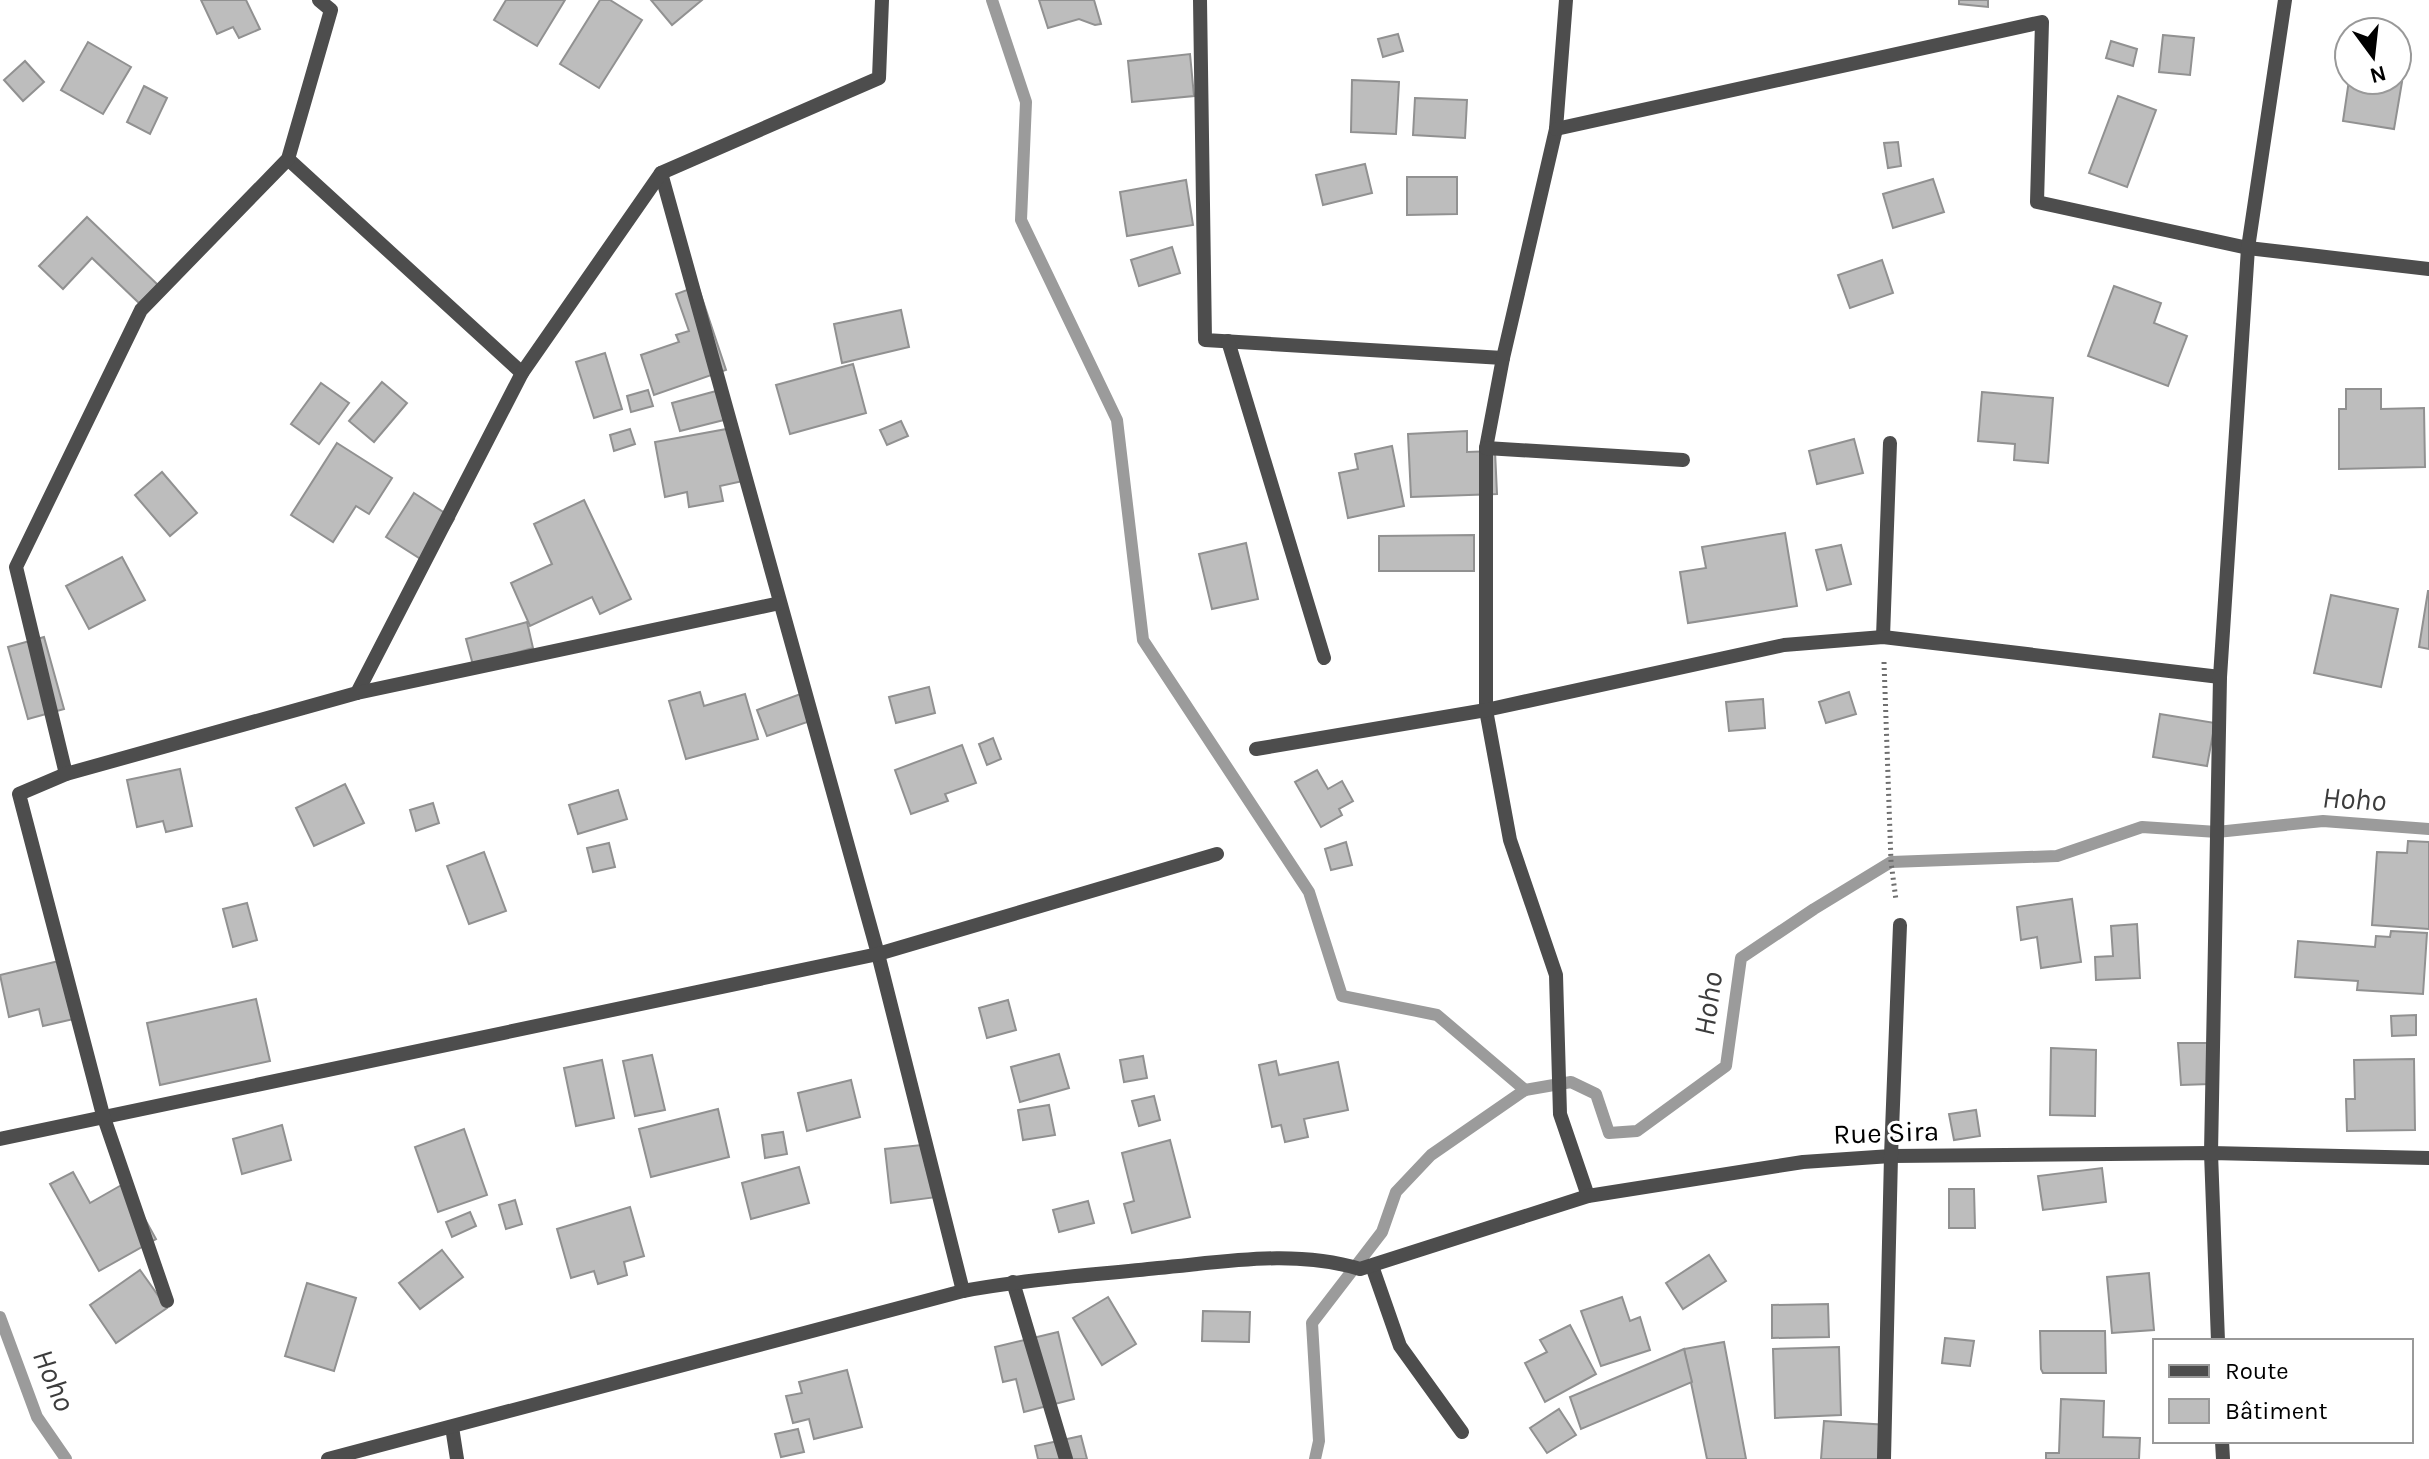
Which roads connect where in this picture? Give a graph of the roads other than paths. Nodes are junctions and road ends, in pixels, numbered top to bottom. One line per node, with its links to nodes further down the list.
1 (882, 0): 8 (street)
2 (1200, 0): 11 (street)
3 (1566, 0): 6 (street)
4 (2285, 0): 9 (street)
5 (329, 3): 7 (street)
6 (1556, 129): 9 (street); 12 (street)
7 (288, 159): 13 (street); 24 (street)
8 (661, 173): 13 (street); 17 (street)
9 (2248, 248): 10 (street); 20 (street)
10 (2429, 269)
11 (1228, 341): 12 (street); 19 (street)
12 (1503, 358): 15 (street)
13 (522, 373): 21 (street)
14 (1890, 443): 18 (street)
15 (1486, 448): 16 (street); 22 (street)
16 (1683, 460)
17 (780, 603): 21 (street); 27 (street)
18 (1883, 637): 20 (street); 22 (street)
19 (1324, 658)
20 (2220, 677): 30 (street)
21 (357, 693): 24 (street)
22 (1486, 710): 23 (street); 33 (street)
23 (1256, 749)
24 (66, 774): 28 (street)
25 (1217, 854): 27 (street)
26 (1900, 925): 31 (street)
27 (878, 954): 28 (street); 36 (street)
28 (103, 1115): 29 (street); 37 (street)
29 (0, 1139)
30 (2211, 1153): 31 (street, Rue Sira); 32 (street, Rue Sira); 38 (street)
31 (1891, 1156): 33 (street, Rue Sira); 44 (street)
32 (2429, 1158)
33 (1588, 1196): 34 (street, Rue Sira)
34 (1366, 1268): 35 (street); 40 (street)
35 (1013, 1282): 36 (street); 43 (street)
36 (963, 1291): 39 (street)
37 (167, 1301)
38 (2218, 1339)
39 (452, 1427): 41 (street); 42 (street)
40 (1462, 1432)
41 (328, 1459)
42 (457, 1459)
43 (1066, 1459)
44 (1884, 1459)

